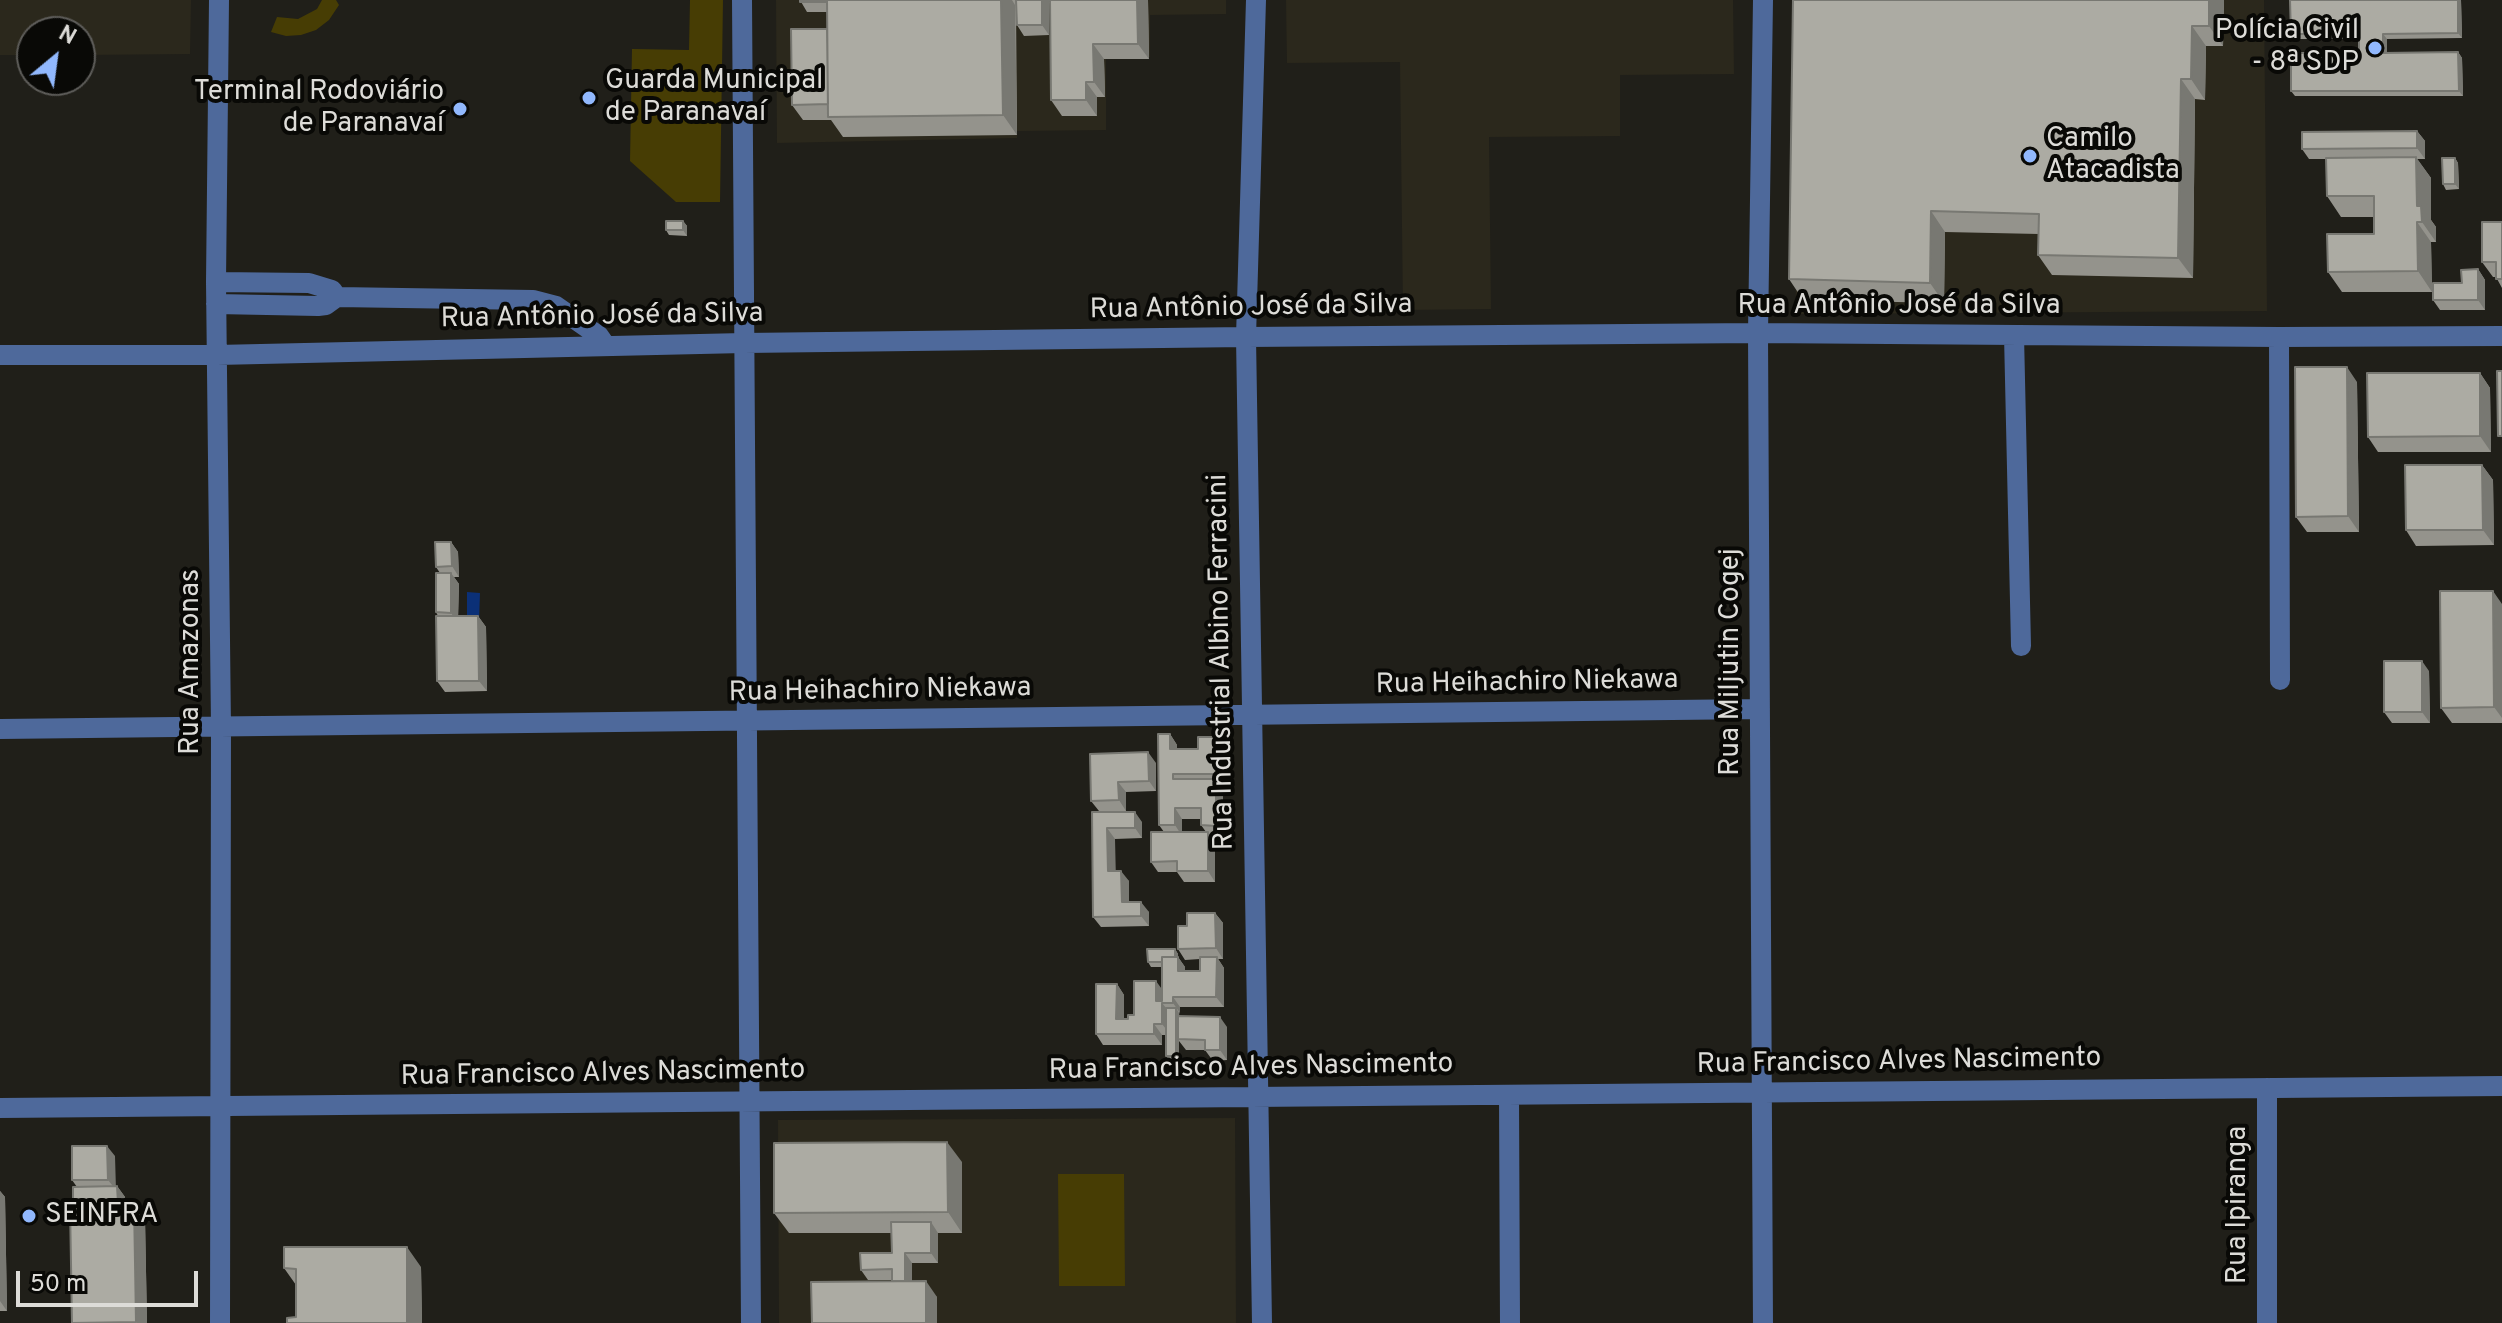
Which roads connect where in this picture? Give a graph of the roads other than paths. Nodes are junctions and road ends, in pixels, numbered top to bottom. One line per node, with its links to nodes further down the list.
1 (219, 0): 5 (street, Rua Amazonas)
2 (742, 0): 13 (street)
3 (1256, 0): 11 (street, Rua Industrial Albino Ferracini)
4 (1763, 0): 8 (street, Rua Miljutin Cogej)
5 (216, 282): 6 (street); 7 (street, Rua Amazonas)
6 (337, 297): 7 (street); 14 (street)
7 (216, 304): 16 (street, Rua Amazonas)
8 (1758, 333): 9 (street, Rua Antônio José da Silva); 11 (street, Rua Antônio José da Silva); 19 (street, Rua Miljutin Cogej)
9 (2014, 335): 12 (street, Rua Antônio José da Silva); 17 (street)
10 (2502, 336): 12 (street, Rua Antônio José da Silva)
11 (1246, 337): 13 (street, Rua Antônio José da Silva); 20 (street, Rua Industrial Albino Ferracini)
12 (2279, 337): 18 (street)
13 (744, 343): 14 (street, Rua Antônio José da Silva); 21 (street)
14 (606, 346): 16 (street, Rua Antônio José da Silva)
15 (0, 355): 16 (street, Rua Antônio José da Silva)
16 (217, 355): 22 (street, Rua Amazonas)
17 (2021, 646)
18 (2280, 680)
19 (1760, 709): 20 (street, Rua Heihachiro Niekawa); 26 (street, Rua Miljutin Cogej)
20 (1251, 716): 21 (street, Rua Heihachiro Niekawa); 28 (street, Rua Industrial Albino Ferracini)
21 (747, 721): 22 (street, Rua Heihachiro Niekawa); 29 (street)
22 (221, 728): 23 (street, Rua Heihachiro Niekawa); 30 (street, Rua Amazonas)
23 (0, 729)
24 (2502, 1086): 25 (street, Rua Francisco Alves Nascimento)
25 (2267, 1088): 26 (street, Rua Francisco Alves Nascimento); 37 (street, Rua Ipiranga)
26 (1762, 1093): 27 (street, Rua Francisco Alves Nascimento); 36 (street, Rua Miljutin Cogej)
27 (1509, 1095): 28 (street, Rua Francisco Alves Nascimento); 35 (street)
28 (1259, 1097): 29 (street, Rua Francisco Alves Nascimento); 34 (street, Rua Industrial Albino Ferracini)
29 (749, 1101): 30 (street, Rua Francisco Alves Nascimento); 33 (street)
30 (221, 1106): 31 (street, Rua Francisco Alves Nascimento); 32 (street, Rua Amazonas)
31 (0, 1108)
32 (220, 1323)
33 (751, 1323)
34 (1262, 1323)
35 (1510, 1323)
36 (1763, 1323)
37 (2267, 1323)

